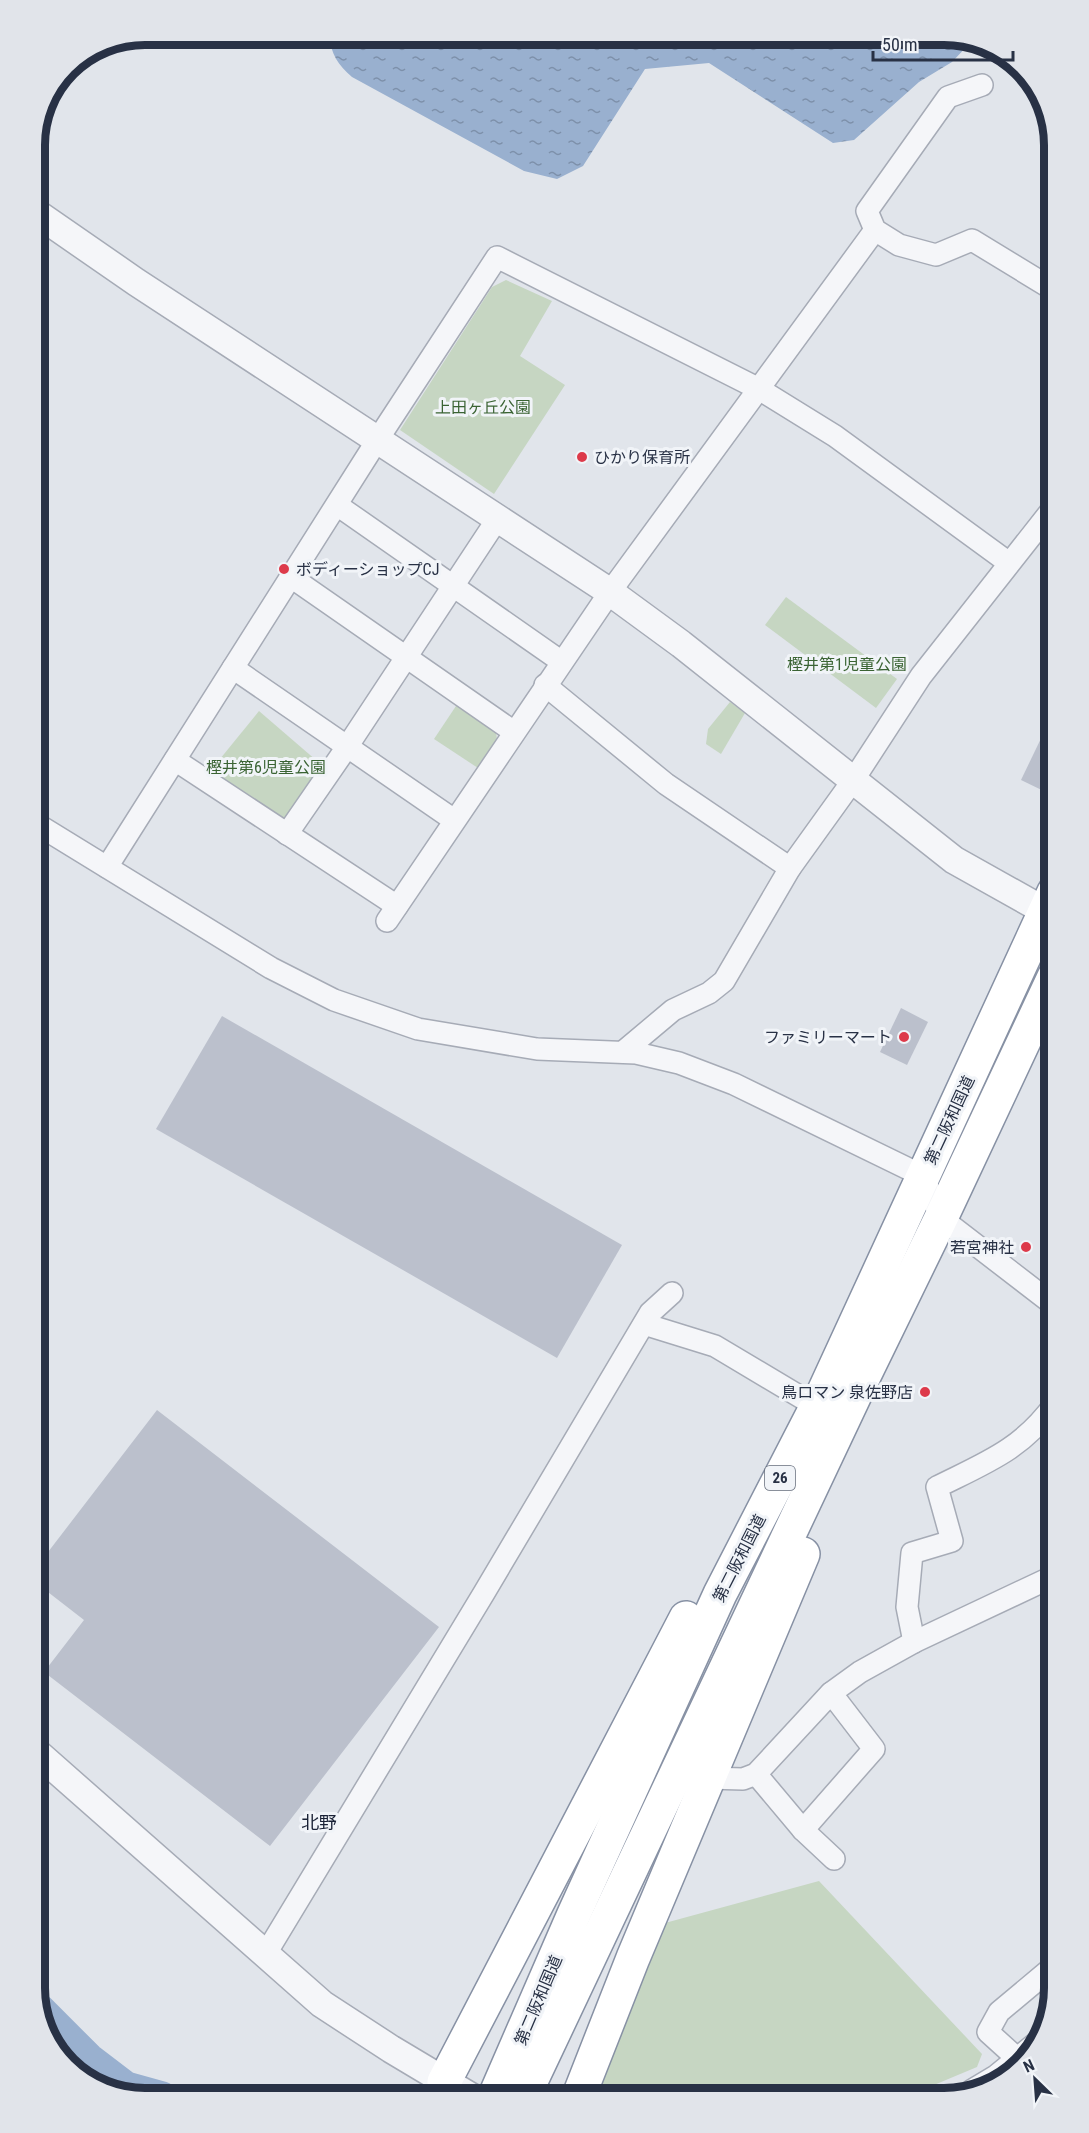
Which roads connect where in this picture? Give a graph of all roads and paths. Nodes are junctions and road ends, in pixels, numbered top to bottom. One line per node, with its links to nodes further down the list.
1 (982, 85): 3 (street)
2 (45, 219): 6 (street)
3 (875, 230): 4 (street); 5 (street)
4 (1044, 284)
5 (759, 390): 6 (street); 10 (street); 13 (street)
6 (378, 439): 7 (street); 8 (street)
7 (337, 505): 11 (street); 12 (street)
8 (498, 518): 12 (street); 13 (street)
9 (1044, 519): 10 (street)
10 (1009, 563): 21 (street)
11 (291, 577): 14 (street); 16 (street)
12 (453, 586): 14 (street); 15 (street)
13 (610, 592): 15 (street); 21 (street)
14 (406, 657): 18 (street); 19 (street)
15 (562, 662): 17 (street)
16 (233, 668): 19 (street); 20 (street)
17 (545, 685): 18 (street); 26 (street)
18 (514, 732): 22 (street)
19 (347, 747): 22 (street); 24 (street)
20 (175, 760): 24 (street); 25 (street)
21 (854, 779): 26 (street); 27 (street)
22 (454, 820): 24 (street)
23 (45, 829): 25 (street)
24 (287, 834)
25 (107, 867): 30 (street)
26 (790, 868): 30 (street)
27 (1044, 904)
28 (1044, 922): 31 (highway, 第二阪和国道 / 26)
29 (1044, 998): 32 (highway, 第二阪和国道 / 26)
30 (623, 1052): 31 (street)
31 (923, 1176): 32 (street); 37 (highway, 第二阪和国道 / 26)
32 (941, 1218): 34 (street); 36 (highway, 第二阪和国道 / 26)
33 (672, 1293): 35 (street)
34 (1044, 1297)
35 (644, 1324): 37 (street); 47 (street)
36 (862, 1380): 44 (highway); 50 (highway, 第二阪和国道 / 26)
37 (818, 1401): 50 (highway, 第二阪和国道 / 26); 51 (highway)
38 (1044, 1418): 40 (street)
39 (1044, 1581): 40 (street)
40 (914, 1642): 41 (street)
41 (831, 1693): 43 (street); 45 (street)
42 (45, 1761): 47 (street)
43 (756, 1774): 44 (street); 45 (street)
44 (708, 1778): 53 (highway)
45 (803, 1830): 46 (street)
46 (834, 1859)
47 (265, 1955): 51 (street)
48 (1044, 1974): 49 (street)
49 (1020, 2049)
50 (522, 2080)
51 (444, 2082): 52 (street)
52 (455, 2088)
53 (581, 2088)

